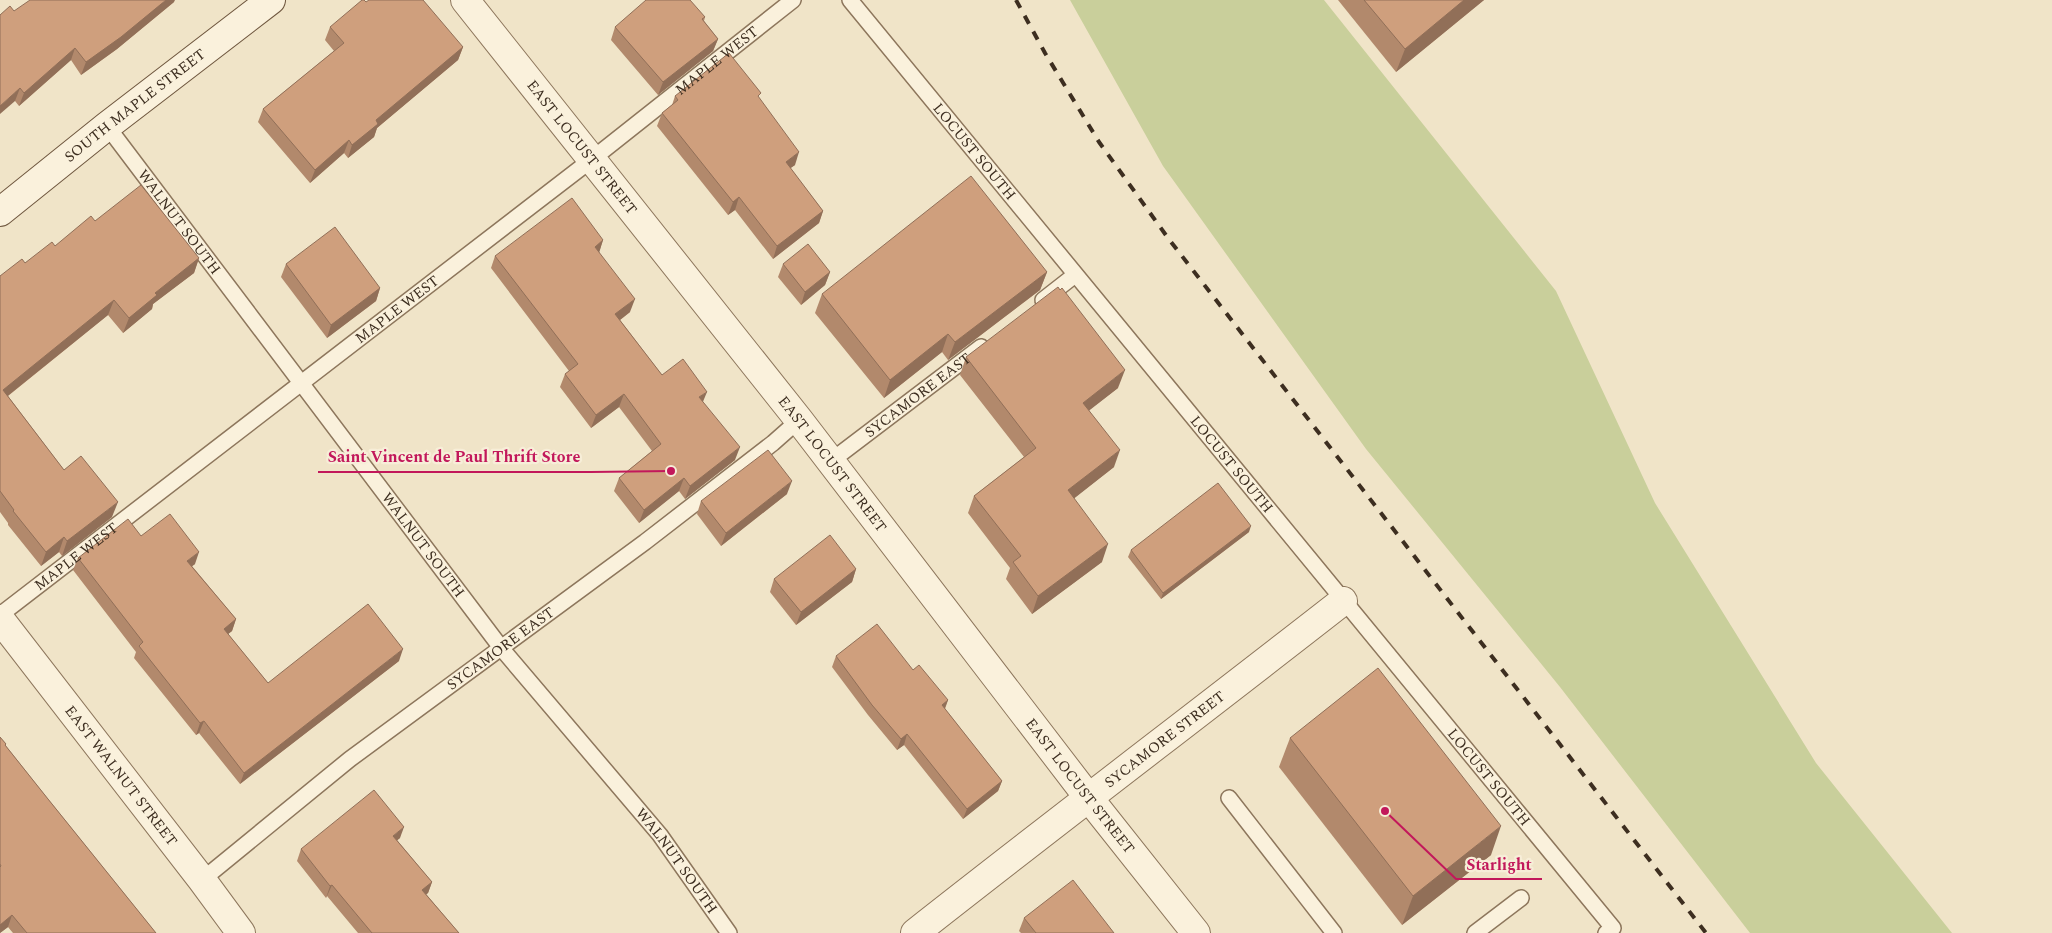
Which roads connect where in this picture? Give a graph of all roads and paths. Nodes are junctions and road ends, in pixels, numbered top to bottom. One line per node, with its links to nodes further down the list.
1 (271, 0): 5 (street, SOUTH MAPLE STREET)
2 (465, 0): 6 (street, EAST LOCUST STREET)
3 (793, 0): 6 (lane, MAPLE WEST)
4 (850, 0): 8 (lane, LOCUST SOUTH)
5 (107, 126): 7 (street, SOUTH MAPLE STREET); 11 (lane, WALNUT SOUTH)
6 (591, 160): 11 (lane, MAPLE WEST); 12 (street, EAST LOCUST STREET)
7 (0, 212)
8 (1075, 275): 9 (lane); 14 (lane, LOCUST SOUTH)
9 (1029, 310)
10 (991, 339): 13 (lane, SYCAMORE EAST)
11 (303, 383): 15 (lane, MAPLE WEST); 16 (lane, WALNUT SOUTH)
12 (799, 420): 13 (street, EAST LOCUST STREET); 16 (lane, SYCAMORE EAST)
13 (831, 461): 17 (street, EAST LOCUST STREET)
14 (1343, 600): 17 (street, SYCAMORE STREET); 21 (lane, LOCUST SOUTH)
15 (0, 617): 19 (street, EAST WALNUT STREET)
16 (502, 648): 19 (lane, SYCAMORE EAST); 23 (lane, WALNUT SOUTH)
17 (1088, 797): 24 (street, SYCAMORE STREET); 25 (street, EAST LOCUST STREET)
18 (1229, 798): 26 (lane)
19 (202, 880): 22 (street, EAST WALNUT STREET)
20 (1521, 898): 27 (lane)
21 (1609, 930)
22 (241, 933)
23 (729, 933)
24 (915, 933)
25 (1196, 933)
26 (1334, 933)
27 (1475, 933)

